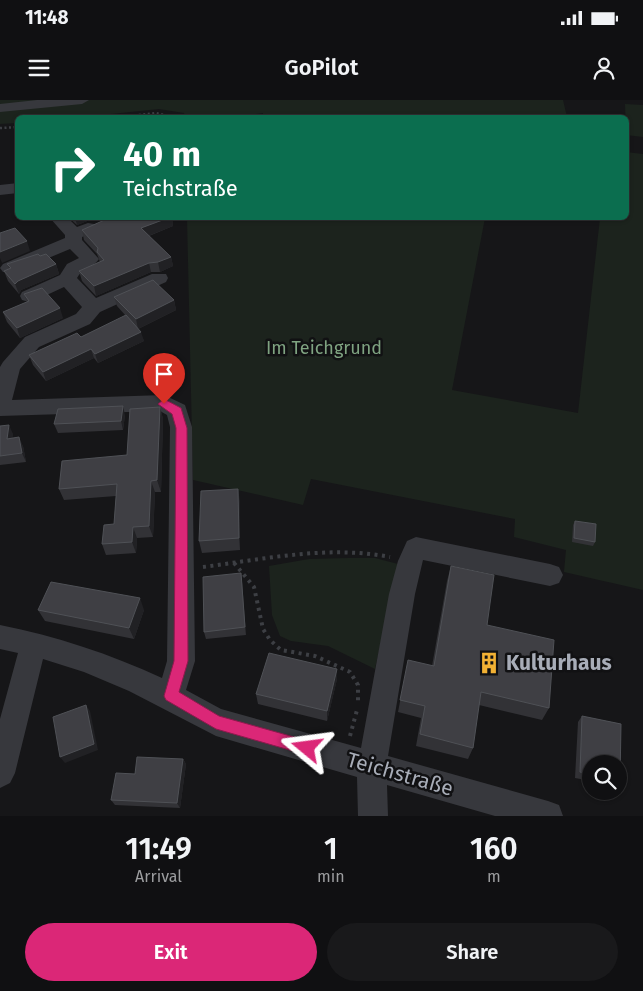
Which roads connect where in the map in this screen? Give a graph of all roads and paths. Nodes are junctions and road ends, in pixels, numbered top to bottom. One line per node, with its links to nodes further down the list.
1 (80, 100): 2 (street)
2 (0, 108)
3 (138, 115): 4 (path)
4 (165, 115)
5 (15, 127): 6 (path)
6 (0, 128)
7 (15, 188): 8 (street)
8 (0, 190)
9 (60, 220): 11 (street)
10 (105, 222): 11 (street)
11 (74, 238): 12 (street); 14 (street)
12 (9, 268)
13 (159, 278): 16 (street)
14 (67, 279): 15 (street); 16 (street)
15 (29, 296)
16 (93, 307): 17 (street)
17 (0, 408): 20 (street)
18 (410, 561): 19 (path); 21 (street); 25 (street)
19 (234, 564): 20 (path); 25 (path)
20 (180, 569): 24 (street)
21 (550, 575)
22 (0, 637): 23 (street, Teichstraße)
23 (34, 644): 24 (street, Teichstraße); 26 (street)
24 (171, 696): 25 (street, Teichstraße)
25 (358, 762): 27 (street); 28 (street, Teichstraße)
26 (0, 773)
27 (373, 816)
28 (548, 816)

